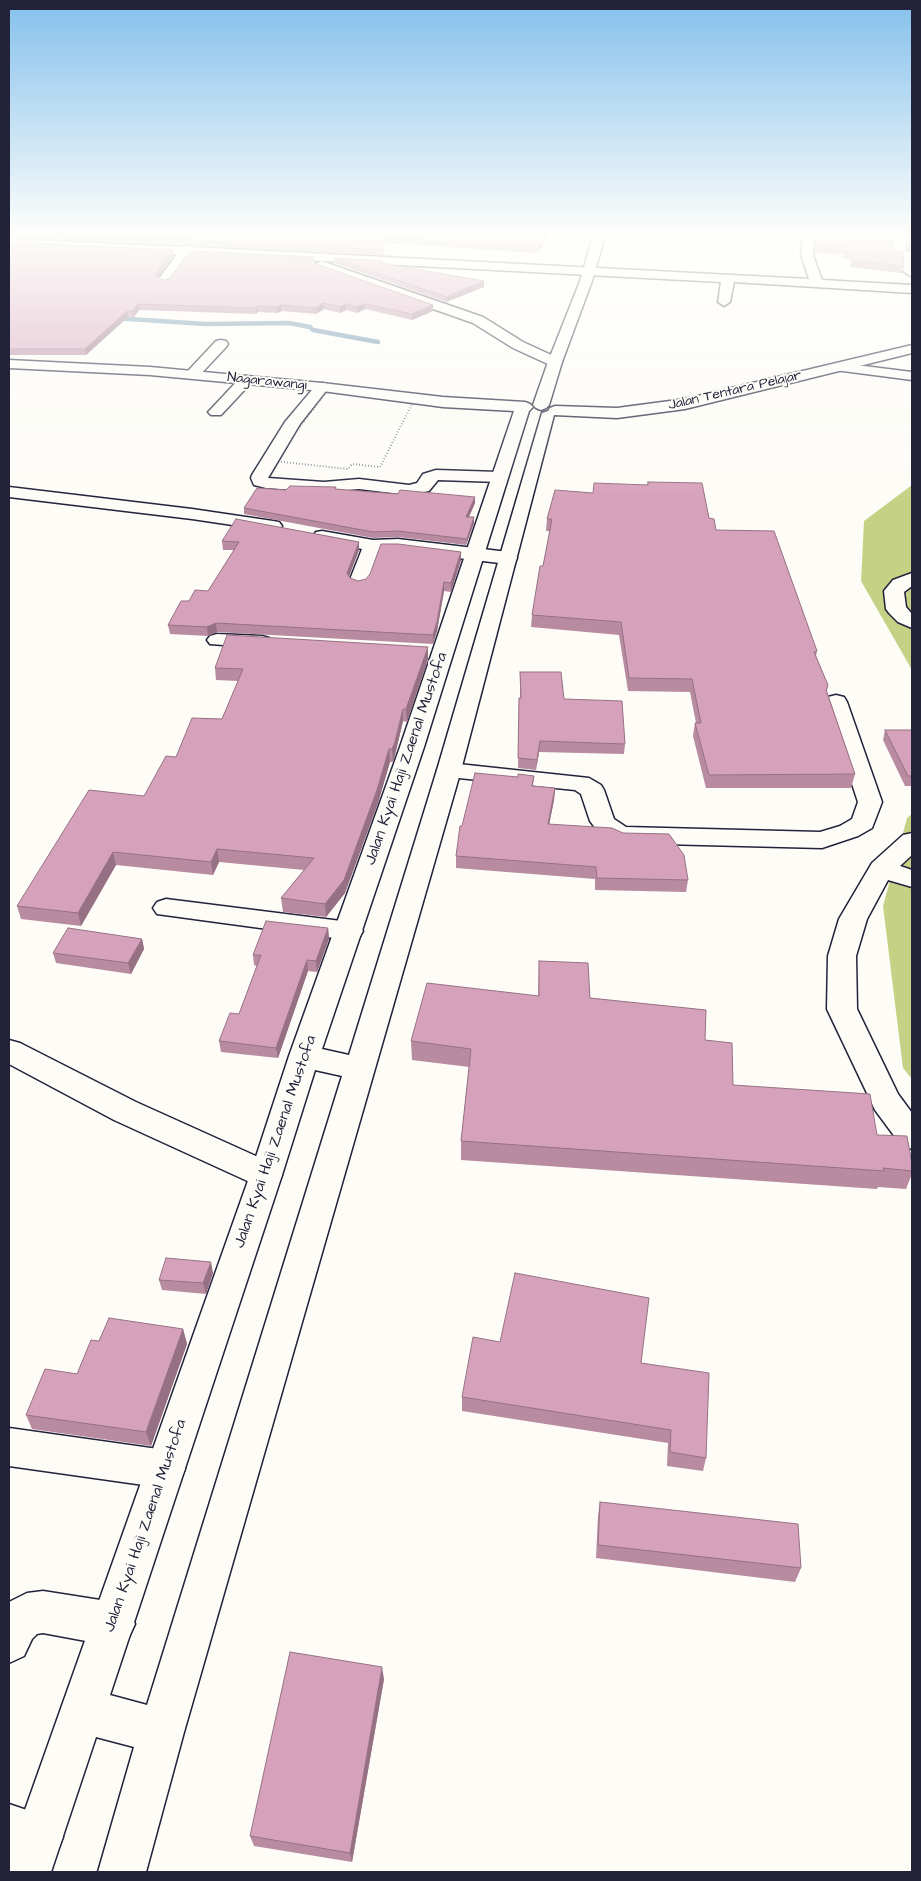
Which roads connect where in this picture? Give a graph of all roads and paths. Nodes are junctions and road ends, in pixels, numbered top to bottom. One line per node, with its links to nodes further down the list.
1 (479, 321): 6 (main road)
2 (570, 321): 6 (main road, Jalan Kyai Haji Zaenal Mustofa)
3 (221, 344): 9 (main road)
4 (912, 349): 5 (main road, Jalan Tentara Pelajar)
5 (889, 356): 8 (main road, Jalan Tentara Pelajar); 10 (main road)
6 (555, 362): 13 (main road, Jalan Kyai Haji Zaenal Mustofa)
7 (9, 364): 9 (main road, Nagarawangi)
8 (840, 367): 10 (main road); 13 (main road, Jalan Tentara Pelajar)
9 (192, 375): 11 (main road, Nagarawangi)
10 (909, 375)
11 (246, 380): 12 (main road, Nagarawangi); 14 (main road)
12 (322, 387): 13 (main road, Nagarawangi); 16 (main road)
13 (538, 410): 16 (main road, Jalan Kyai Haji Zaenal Mustofa); 20 (main road, Jalan Kyai Haji Zaenal Mustofa)
14 (216, 412)
15 (274, 461): 15 (path)
16 (499, 477): 19 (main road, Jalan Kyai Haji Zaenal Mustofa)
17 (9, 492): 18 (main road)
18 (373, 546): 19 (main road); 22 (main road)
19 (474, 554): 20 (main road); 27 (main road, Jalan Kyai Haji Zaenal Mustofa)
20 (508, 558): 28 (main road, Jalan Kyai Haji Zaenal Mustofa)
21 (912, 580): 23 (main road)
22 (359, 582)
23 (912, 622)
24 (217, 640): 25 (main road)
25 (283, 643)
26 (836, 702): 28 (main road)
27 (412, 747): 28 (main road); 33 (main road, Jalan Kyai Haji Zaenal Mustofa)
28 (452, 761): 36 (main road, Jalan Kyai Haji Zaenal Mustofa)
29 (912, 841): 30 (main road)
30 (881, 869): 31 (main road); 37 (main road)
31 (912, 879)
32 (166, 908): 33 (main road)
33 (348, 930): 35 (main road, Jalan Kyai Haji Zaenal Mustofa)
34 (9, 1051): 38 (main road)
35 (304, 1056): 36 (main road); 38 (main road, Jalan Kyai Haji Zaenal Mustofa)
36 (360, 1069): 44 (main road, Jalan Kyai Haji Zaenal Mustofa)
37 (912, 1136)
38 (266, 1175): 40 (main road, Jalan Kyai Haji Zaenal Mustofa)
39 (9, 1447): 40 (main road)
40 (165, 1470): 41 (main road, Jalan Kyai Haji Zaenal Mustofa)
41 (113, 1624): 42 (main road); 43 (main road, Jalan Kyai Haji Zaenal Mustofa)
42 (9, 1641)
43 (84, 1711): 44 (main road); 45 (main road, Jalan Kyai Haji Zaenal Mustofa)
44 (161, 1732): 46 (main road, Jalan Kyai Haji Zaenal Mustofa)
45 (25, 1846)
46 (122, 1872)

